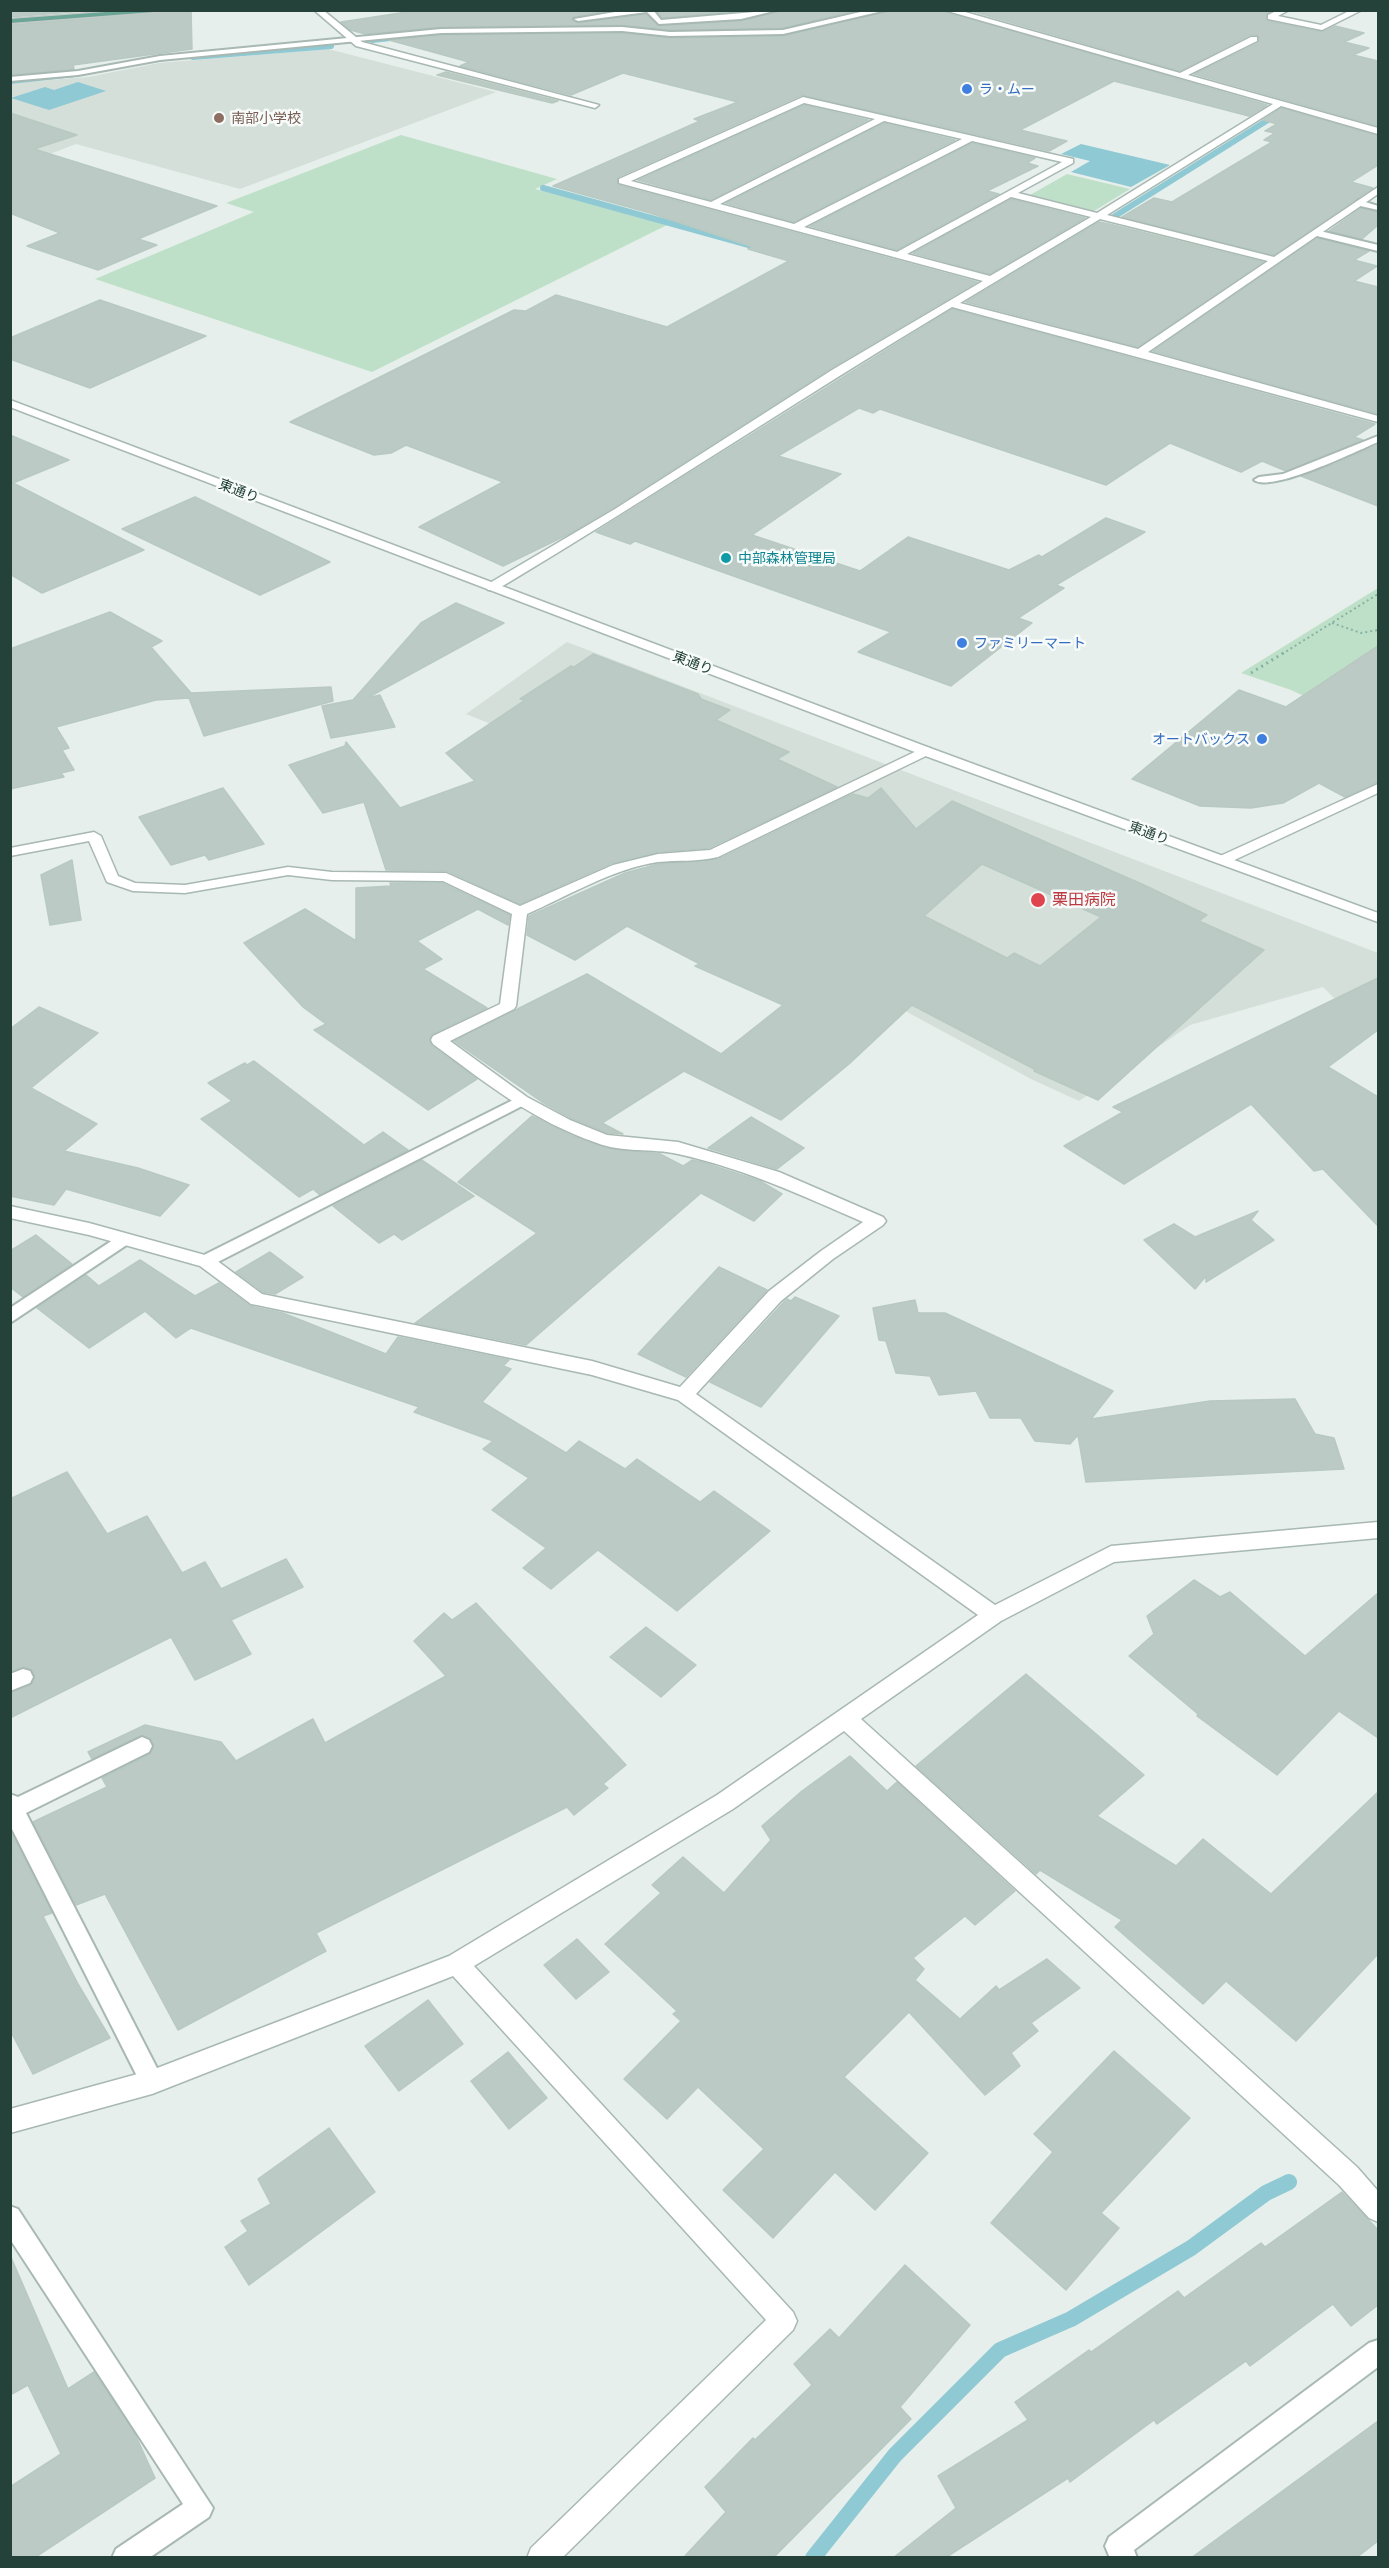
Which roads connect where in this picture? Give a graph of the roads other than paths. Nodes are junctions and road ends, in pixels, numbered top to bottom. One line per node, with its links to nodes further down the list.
1 (176, 10): 10 (main road)
2 (318, 10): 13 (street)
3 (648, 10): 4 (lane); 9 (lane)
4 (775, 10)
5 (884, 10): 11 (lane)
6 (948, 10): 14 (street)
7 (1285, 10): 8 (street)
8 (1358, 10)
9 (579, 15): 11 (lane)
10 (10, 21)
11 (571, 30): 13 (lane)
12 (1254, 39): 14 (street)
13 (354, 41): 15 (lane); 17 (street)
14 (1180, 76): 16 (street)
15 (10, 79)
16 (1279, 104): 19 (street); 26 (street)
17 (595, 105)
18 (884, 118): 20 (street); 24 (street); 24 (street)
19 (1378, 131)
20 (970, 138): 22 (street); 27 (street)
21 (1378, 190): 23 (street)
22 (1010, 194): 26 (street); 30 (street)
23 (1359, 203): 25 (lane); 28 (street)
24 (712, 205): 27 (street)
25 (1378, 208)
26 (1099, 216): 31 (street); 32 (street)
27 (796, 227): 30 (street)
28 (1316, 232): 29 (lane); 31 (street)
29 (1378, 248)
30 (898, 255): 32 (street)
31 (1276, 260): 34 (street)
32 (992, 280): 33 (street)
33 (952, 304): 34 (street); 39 (street)
34 (1140, 353): 36 (street)
35 (10, 404): 39 (street, 東通り)
36 (1378, 419)
37 (1378, 439): 38 (lane)
38 (1259, 480)
39 (492, 587): 40 (street, 東通り)
40 (925, 751): 43 (street, 東通り); 44 (street)
41 (1378, 788): 43 (street)
42 (10, 852): 44 (street)
43 (1223, 860): 45 (street, 東通り)
44 (520, 912): 46 (street)
45 (1378, 918)
46 (521, 1101): 49 (lane); 51 (street)
47 (10, 1212): 48 (street)
48 (122, 1240): 49 (street); 50 (lane)
49 (206, 1262): 51 (street)
50 (10, 1317)
51 (684, 1395): 53 (street)
52 (1378, 1530): 53 (street)
53 (994, 1615): 54 (street)
54 (845, 1718): 57 (street); 60 (street)
55 (142, 1746): 56 (lane)
56 (12, 1808): 58 (lane)
57 (457, 1964): 58 (street); 64 (street)
58 (152, 2082): 59 (street)
59 (10, 2121)
60 (1378, 2209)
61 (10, 2217): 63 (lane)
62 (1378, 2352): 65 (lane)
63 (125, 2558)
64 (541, 2558)
65 (1124, 2558)

